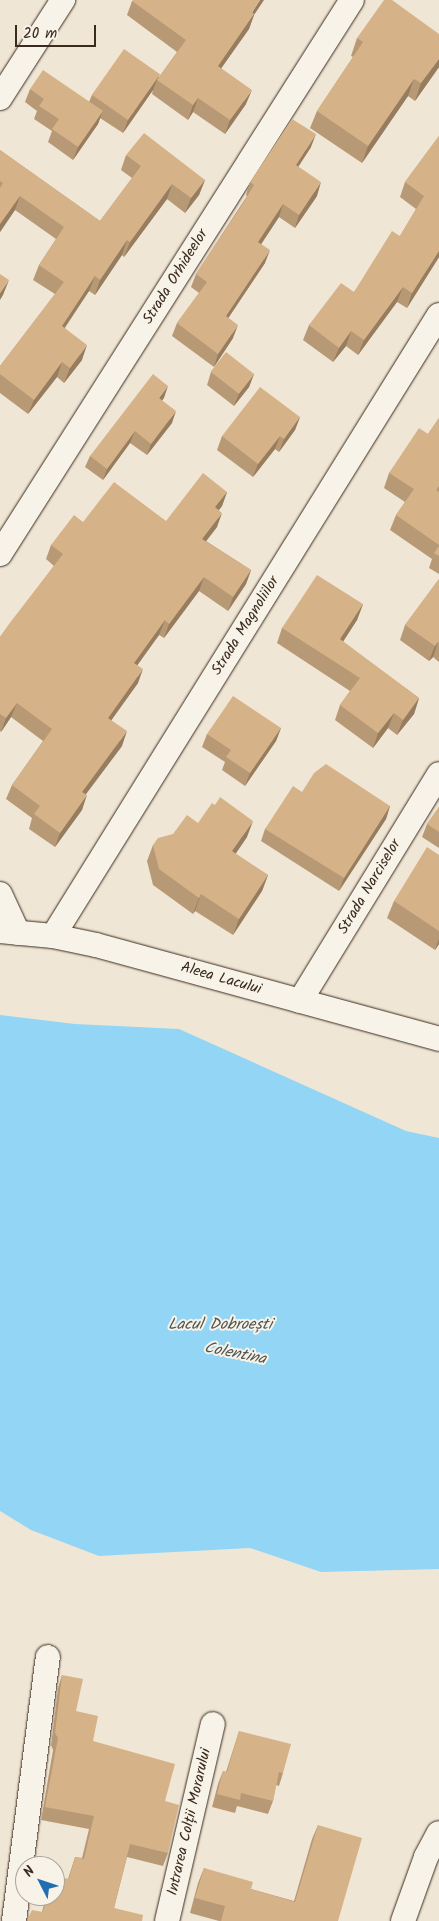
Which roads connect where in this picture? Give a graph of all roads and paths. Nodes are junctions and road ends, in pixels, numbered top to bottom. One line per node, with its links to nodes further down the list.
1 (62, 0): 3 (street)
2 (352, 0): 5 (street, Strada Orhideelor)
3 (0, 98)
4 (439, 315): 9 (street, Strada Magnoliilor)
5 (0, 554)
6 (439, 774): 10 (street, Strada Narciselor)
7 (0, 894): 8 (street)
8 (9, 932): 9 (street, Aleea Lacului)
9 (53, 936): 10 (street, Aleea Lacului)
10 (300, 1001): 11 (street, Aleea Lacului)
11 (439, 1039)
12 (48, 1657): 15 (street)
13 (213, 1724): 16 (street, Intrarea Colții Morarului)
14 (439, 1833): 17 (street)
15 (14, 1921)
16 (167, 1921)
17 (403, 1921)

